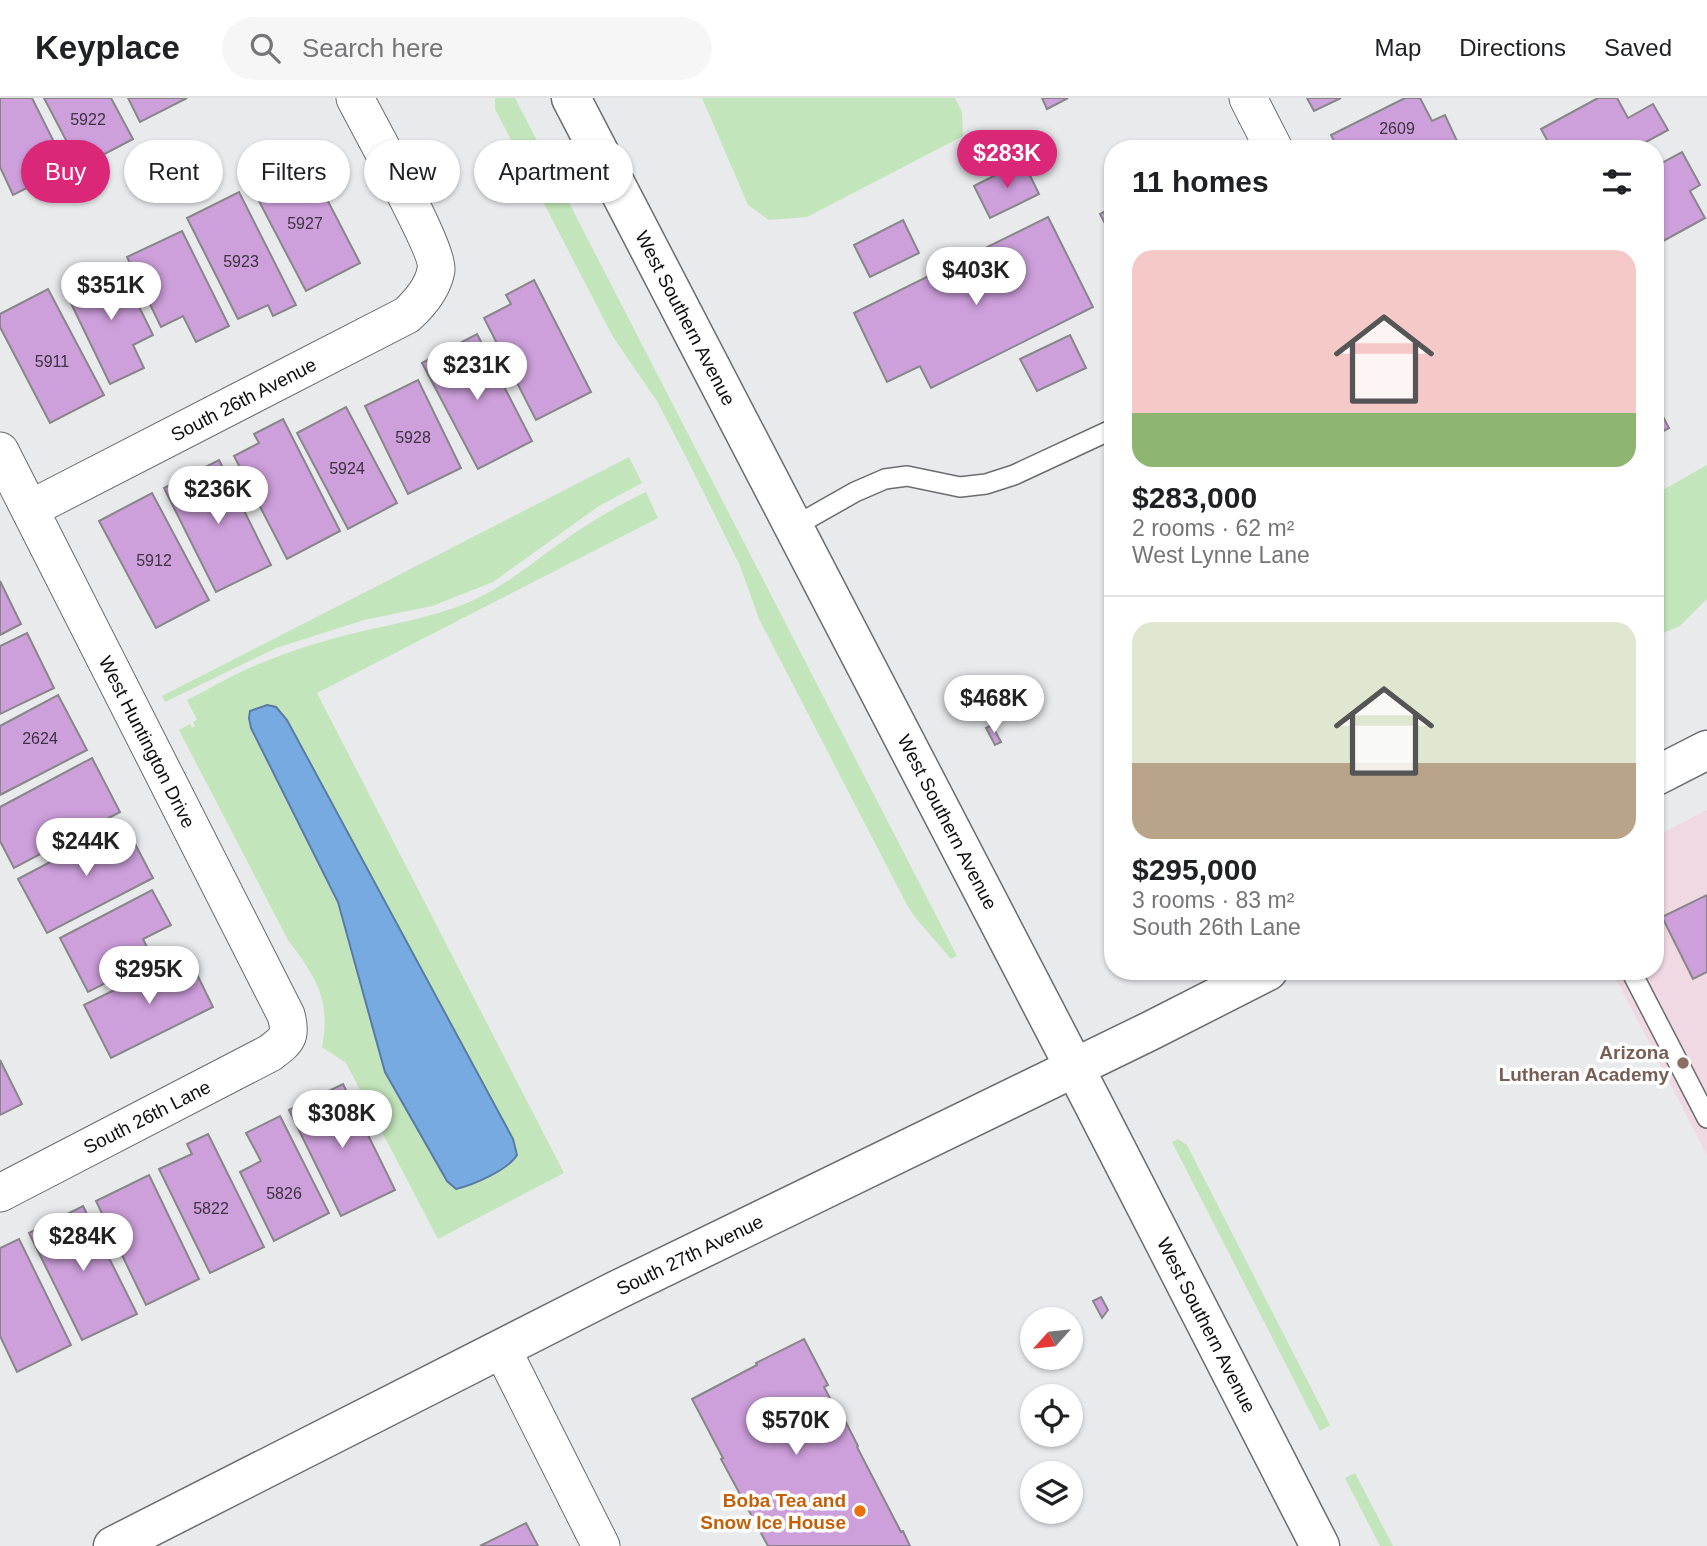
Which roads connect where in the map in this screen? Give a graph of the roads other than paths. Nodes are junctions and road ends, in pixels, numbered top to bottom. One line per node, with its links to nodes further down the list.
1 (355, 98): 7 (street, South 26th Avenue)
2 (571, 98): 8 (main road, West Southern Avenue)
3 (1248, 98): 4 (street)
4 (1269, 140)
5 (1104, 433): 8 (lane)
6 (0, 451): 7 (street, West Huntington Drive)
7 (30, 509): 13 (street, West Huntington Drive)
8 (795, 526): 14 (main road, West Southern Avenue)
9 (1707, 750): 10 (main road)
10 (1664, 772)
11 (1250, 980): 14 (main road, South 27th Avenue)
12 (1636, 980): 15 (lane)
13 (288, 1034): 16 (street, South 26th Lane)
14 (1075, 1068): 17 (main road, South 27th Avenue); 20 (main road, West Southern Avenue)
15 (1707, 1118)
16 (0, 1193)
17 (502, 1349): 18 (main road, South 27th Avenue); 19 (street)
18 (113, 1546)
19 (601, 1546)
20 (1320, 1546)

